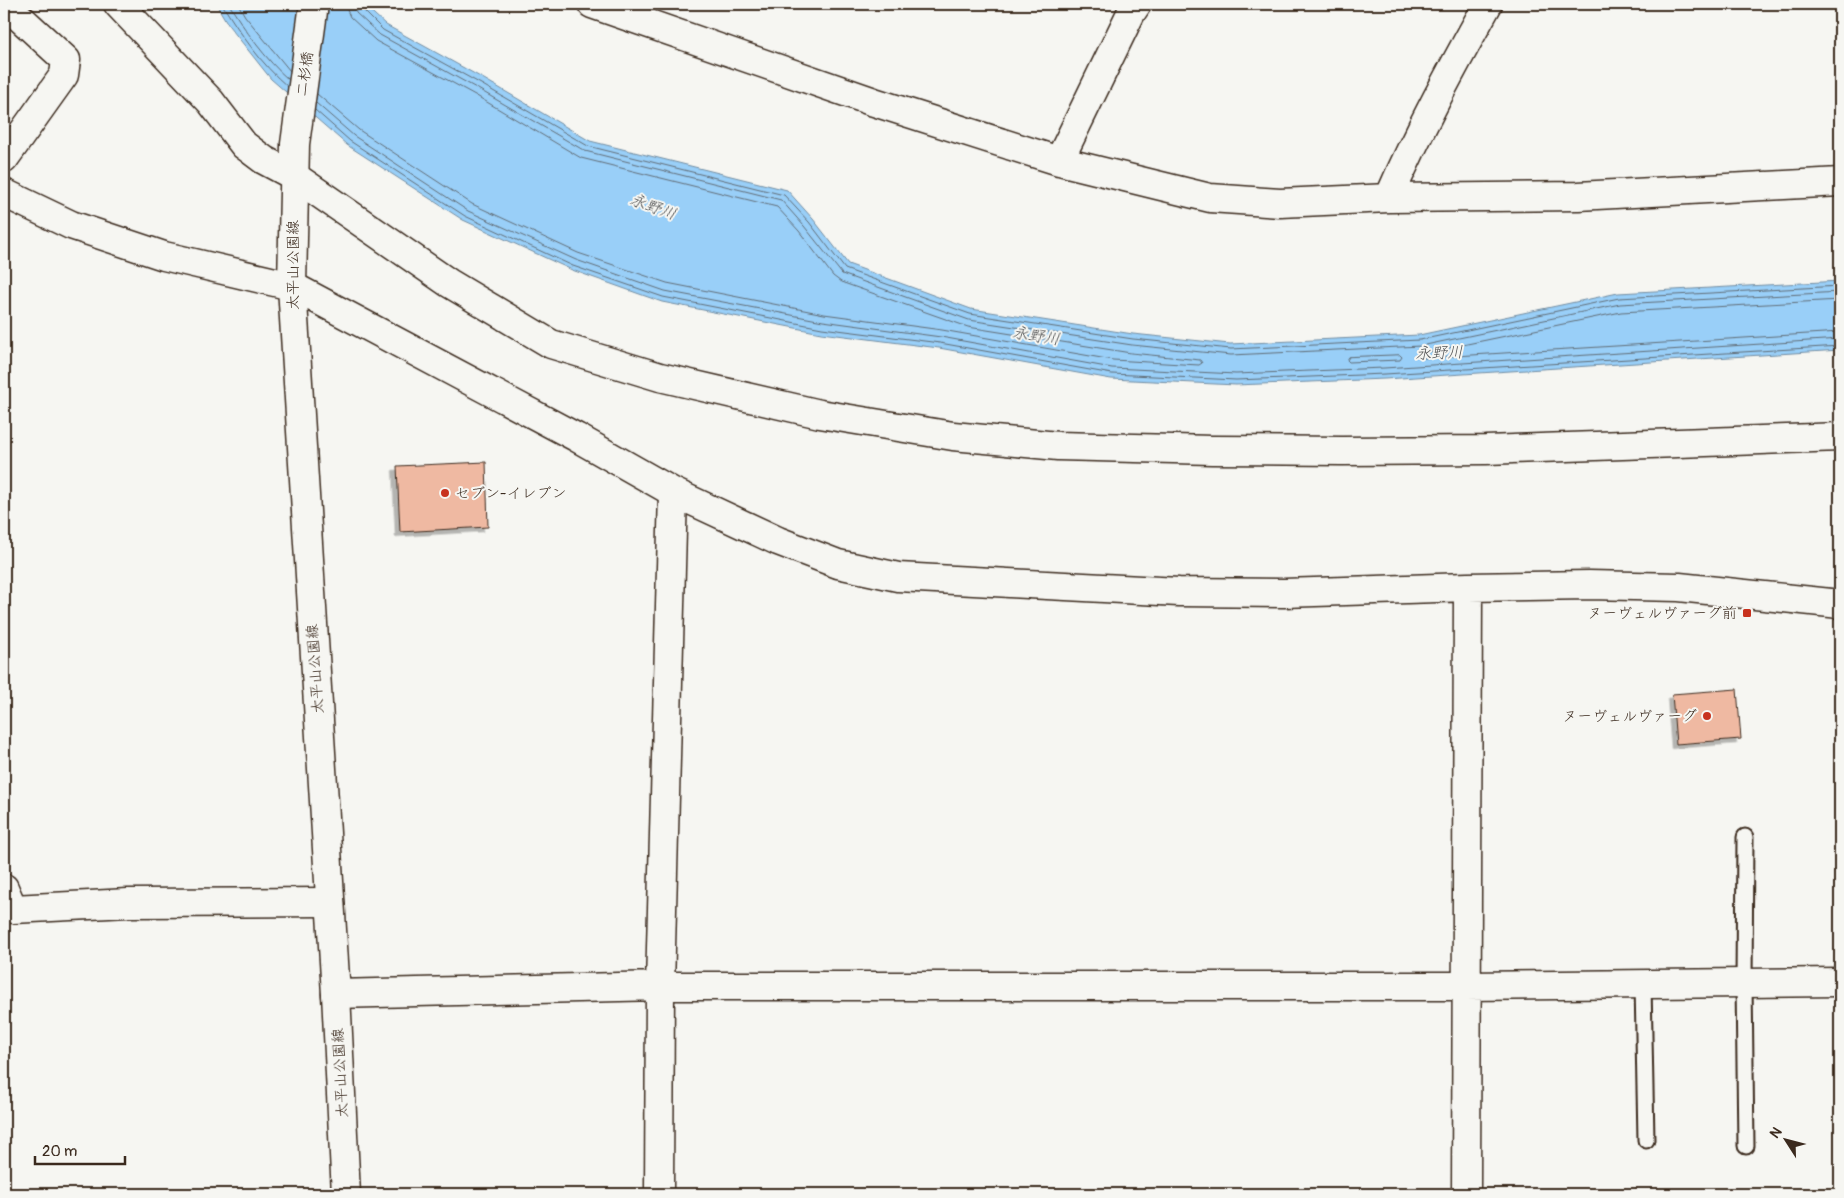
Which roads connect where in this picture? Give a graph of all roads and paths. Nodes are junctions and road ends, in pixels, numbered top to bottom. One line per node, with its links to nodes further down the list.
1 (5, 4): 8 (street)
2 (118, 4): 10 (street)
3 (314, 4): 7 (street, 二杉橋)
4 (592, 4): 9 (street)
5 (1488, 4): 13 (street)
6 (1128, 7): 9 (street)
7 (295, 144): 10 (street, 太平山公園線)
8 (4, 159)
9 (1059, 161): 13 (street)
10 (294, 176): 14 (street, 太平山公園線); 15 (street)
11 (1840, 182): 13 (street)
12 (4, 193): 14 (street)
13 (1389, 198)
14 (292, 286): 16 (street); 21 (street, 太平山公園線)
15 (1840, 437)
16 (673, 492): 17 (street); 25 (street)
17 (1468, 587): 18 (street); 26 (street)
18 (1840, 604)
19 (1745, 837): 23 (lane)
20 (4, 888): 21 (street)
21 (330, 902): 27 (street, 太平山公園線)
22 (1840, 982): 23 (street)
23 (1744, 983): 24 (street); 29 (lane)
24 (1643, 984): 26 (street); 28 (lane)
25 (660, 986): 26 (street); 27 (street); 31 (street)
26 (1466, 986): 32 (street)
27 (336, 994): 30 (street, 太平山公園線)
28 (1646, 1140)
29 (1746, 1146)
30 (346, 1194)
31 (660, 1194)
32 (1466, 1194)

